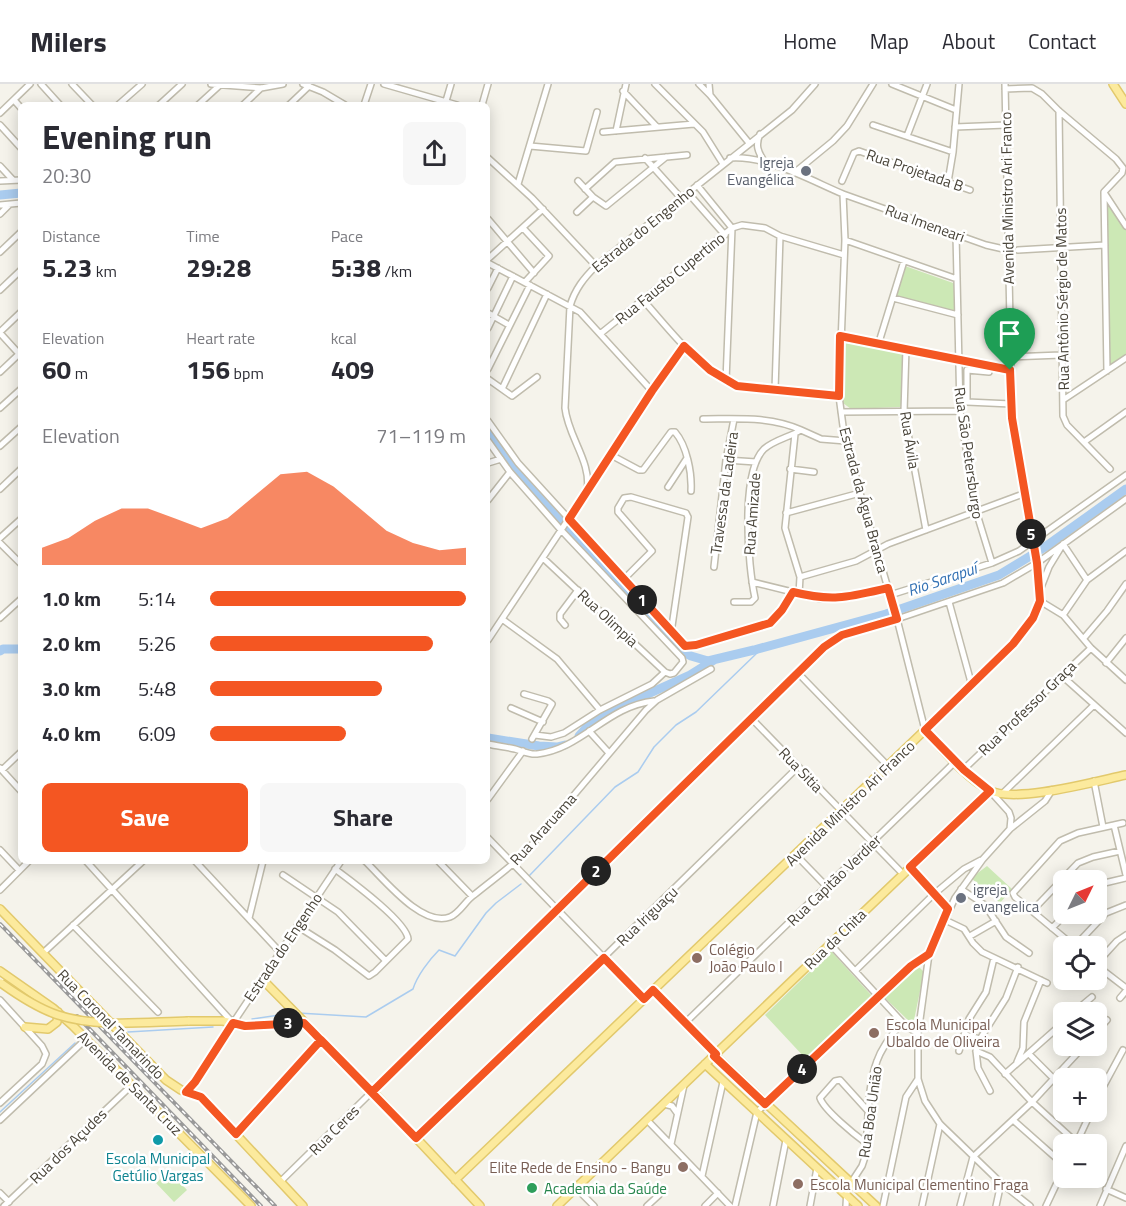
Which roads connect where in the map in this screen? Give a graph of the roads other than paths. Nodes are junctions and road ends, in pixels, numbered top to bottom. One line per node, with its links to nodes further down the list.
1 (30, 84): 32 (street)
2 (41, 84): 34 (street)
3 (72, 84): 35 (street)
4 (142, 84): 36 (street)
5 (182, 84): 37 (street)
6 (211, 84): 23 (street)
7 (278, 84): 28 (street)
8 (326, 84): 29 (street)
9 (371, 84): 42 (street)
10 (384, 84): 33 (street)
11 (451, 84): 33 (street)
12 (488, 84): 43 (street)
13 (548, 84): 62 (street)
14 (655, 84): 50 (street)
15 (699, 84): 30 (street)
16 (709, 84): 30 (street)
17 (815, 84): 58 (street, Estrada do Engenho)
18 (873, 84): 74 (street)
19 (892, 84): 31 (street)
20 (927, 84): 31 (street)
21 (959, 84): 46 (street)
22 (1113, 84): 44 (main road)
23 (220, 85): 24 (street); 38 (street)
24 (231, 85): 28 (street)
25 (306, 85): 29 (street); 40 (street)
26 (1005, 86): 47 (street); 53 (street, Avenida Ministro Ari Franco)
27 (625, 87): 54 (street); 56 (street)
28 (261, 88): 39 (street)
29 (323, 92): 41 (street)
30 (710, 95): 60 (street)
31 (922, 96): 46 (street); 59 (street)
32 (14, 100): 45 (street); 49 (street)
33 (446, 101)
34 (57, 102)
35 (89, 102)
36 (121, 102)
37 (162, 102)
38 (201, 102)
39 (246, 102)
40 (292, 102)
41 (334, 102)
42 (365, 102)
43 (483, 102)
44 (1126, 104)
45 (18, 105)
46 (956, 110): 55 (street)
47 (1059, 111): 85 (street); 108 (street, Rua Antônio Sérgio de Matos)
48 (597, 112): 62 (street)
49 (0, 113)
50 (694, 124): 54 (street); 71 (street)
51 (0, 125): 61 (street)
52 (873, 125): 59 (street)
53 (1006, 125): 55 (street); 109 (street, Avenida Ministro Ari Franco)
54 (657, 127): 56 (street)
55 (955, 127): 64 (street)
56 (616, 131): 57 (street)
57 (603, 132)
58 (761, 133): 60 (street, Estrada do Engenho); 63 (street)
59 (907, 136): 64 (street)
60 (749, 142): 63 (street); 68 (street, Estrada do Engenho)
61 (18, 145)
62 (530, 146): 81 (street)
63 (758, 152): 70 (street)
64 (953, 152): 80 (street)
65 (687, 155): 66 (street)
66 (666, 157): 67 (street); 73 (street)
67 (645, 158): 73 (street); 83 (street)
68 (730, 158): 70 (street); 71 (street, Estrada do Engenho)
69 (490, 160): 81 (street)
70 (765, 163): 74 (street)
71 (723, 164): 82 (street, Estrada do Engenho)
72 (0, 166): 75 (street)
73 (654, 167): 88 (street); 89 (street)
74 (794, 173): 87 (street)
75 (13, 180): 76 (street); 79 (street)
76 (18, 180)
77 (578, 181): 83 (street)
78 (842, 181): 80 (street, Rua Projetada B)
79 (0, 182)
80 (948, 182): 84 (street, Rua Projetada B)
81 (518, 184): 93 (street)
82 (697, 185): 86 (street, Estrada do Engenho); 99 (street)
83 (585, 189): 88 (street)
84 (970, 190)
85 (1104, 192): 97 (street); 107 (street)
86 (688, 193): 89 (street, Estrada do Engenho); 102 (street)
87 (843, 194): 100 (street, Rua Imeneari); 105 (street, Estrada da Água Branca)
88 (593, 197): 94 (street)
89 (681, 198): 116 (street, Estrada do Engenho)
90 (18, 203): 91 (street)
91 (10, 204): 92 (street); 95 (street)
92 (0, 205)
93 (543, 209): 98 (street); 116 (street)
94 (577, 212)
95 (0, 214)
96 (490, 221): 106 (street)
97 (1126, 226)
98 (523, 228): 106 (street); 119 (street)
99 (732, 228): 102 (street, Rua Fausto Cupertino); 103 (street, Rua Fausto Cupertino); 104 (street)
100 (956, 234): 109 (street, Rua Imeneari); 121 (street, Rua São Petersburgo)
101 (18, 235): 111 (street)
102 (724, 235): 104 (street); 127 (street, Rua Fausto Cupertino)
103 (780, 236): 112 (street, Rua Fausto Cupertino); 154 (street)
104 (732, 238): 152 (street)
105 (845, 240): 112 (street, Estrada da Água Branca); 115 (street)
106 (507, 242): 113 (street); 119 (street)
107 (1105, 245): 108 (street); 147 (street)
108 (1061, 247): 110 (street); 140 (street, Rua Antônio Sérgio de Matos)
109 (1008, 250): 142 (street, Avenida Ministro Ari Franco)
110 (1018, 250)
111 (0, 252)
112 (844, 255): 135 (street, Estrada da Água Branca)
113 (490, 257)
114 (490, 261): 117 (street)
115 (904, 261): 121 (street); 126 (street)
116 (596, 266): 128 (street, Estrada do Engenho)
117 (498, 268): 120 (street); 122 (street)
118 (18, 273): 124 (street)
119 (534, 273): 123 (street)
120 (513, 276): 123 (street); 129 (street)
121 (957, 279): 131 (street, Rua São Petersburgo)
122 (490, 284)
123 (528, 284): 125 (street); 132 (street)
124 (0, 290)
125 (547, 294): 128 (street); 153 (street)
126 (893, 298): 131 (street); 136 (street)
127 (643, 300): 134 (street, Rua Fausto Cupertino); 137 (street)
128 (570, 306): 134 (street); 189 (street, Estrada do Engenho)
129 (490, 314): 132 (street)
130 (18, 315): 133 (street)
131 (958, 315): 144 (street, Rua São Petersburgo)
132 (509, 325): 145 (street)
133 (0, 332): 139 (street)
134 (600, 334): 155 (street)
135 (840, 336): 136 (street); 157 (street, Estrada da Água Branca)
136 (879, 342): 138 (street)
137 (684, 346): 152 (street); 155 (street)
138 (906, 348): 144 (street); 163 (street, Rua Ávila)
139 (18, 353)
140 (1061, 355): 142 (street); 158 (street, Rua Antônio Sérgio de Matos)
141 (18, 357): 148 (street)
142 (1010, 357): 146 (street, Avenida Ministro Ari Franco)
143 (1126, 358): 147 (street)
144 (958, 360): 146 (street); 161 (street, Rua São Petersburgo)
145 (490, 365)
146 (1010, 370): 159 (street, Avenida Ministro Ari Franco)
147 (1107, 371): 158 (street)
148 (0, 372)
149 (989, 372): 159 (street)
150 (537, 377): 153 (street)
151 (490, 380): 153 (street)
152 (726, 381): 154 (street)
153 (502, 389)
154 (775, 390): 157 (street)
155 (652, 391): 175 (street)
156 (18, 392): 160 (street)
157 (839, 396): 162 (street, Estrada da Água Branca)
158 (1063, 400): 172 (street, Rua Antônio Sérgio de Matos)
159 (1011, 404): 192 (street, Avenida Ministro Ari Franco)
160 (0, 408)
161 (960, 411): 163 (street); 195 (street, Rua São Petersburgo)
162 (841, 412): 163 (street); 171 (street, Estrada da Água Branca)
163 (904, 412): 200 (street, Rua Ávila)
164 (1126, 412): 172 (street)
165 (703, 419): 166 (street)
166 (734, 419): 169 (street); 178 (street, Travessa da Ladeira)
167 (490, 424): 197 (street)
168 (18, 430): 174 (street)
169 (801, 430): 170 (street, Rua Amizade); 171 (street)
170 (795, 434): 180 (street, Rua Amizade); 181 (street)
171 (846, 441): 191 (street, Estrada da Água Branca)
172 (1084, 442): 182 (street, Rua Antônio Sérgio de Matos)
173 (490, 444): 177 (street)
174 (0, 446)
175 (611, 455): 176 (street); 189 (street)
176 (687, 458): 187 (street); 190 (street)
177 (501, 459): 179 (street); 184 (street)
178 (726, 460): 180 (street); 211 (street, Travessa da Ladeira)
179 (490, 462)
180 (756, 462): 215 (street, Rua Amizade)
181 (790, 469): 185 (street); 196 (street)
182 (1110, 469)
183 (18, 472): 188 (street)
184 (510, 472): 193 (street); 199 (street)
185 (814, 472)
186 (1126, 475): 203 (street)
187 (668, 487)
188 (0, 489)
189 (587, 491): 197 (street)
190 (691, 492)
191 (860, 493): 196 (street); 205 (street, Estrada da Água Branca)
192 (1023, 494): 195 (street); 203 (street, Avenida Ministro Ari Franco)
193 (490, 497)
194 (1126, 499): 204 (street, Rua Ceres)
195 (976, 511): 200 (street); 210 (street, Rua São Petersburgo)
196 (786, 513): 212 (street)
197 (568, 520): 199 (street); 213 (street)
198 (18, 522): 201 (street)
199 (562, 529): 207 (street); 238 (street)
200 (926, 530): 205 (street)
201 (0, 538)
202 (0, 543): 208 (street)
203 (1033, 544): 209 (street, Avenida Ministro Ari Franco); 210 (street)
204 (1063, 544): 209 (street, Rua Ceres); 214 (street); 219 (street)
205 (877, 550): 212 (street); 217 (street, Estrada da Água Branca)
206 (1126, 551): 214 (street)
207 (543, 558): 218 (street, Rua Olimpia); 229 (street)
208 (18, 561)
209 (1036, 561): 219 (street, Avenida Ministro Ari Franco); 225 (street, Rua Ceres)
210 (992, 563): 221 (street)
211 (714, 567)
212 (800, 577): 220 (street)
213 (623, 580): 231 (street); 231 (street)
214 (1087, 580): 226 (street)
215 (752, 582): 220 (street); 224 (street, Rua Amizade)
216 (1126, 584): 233 (street)
217 (888, 588): 220 (street); 221 (street, Estrada da Água Branca)
218 (578, 590): 230 (street); 238 (street, Rua Olimpia)
219 (1040, 592): 222 (street, Avenida Ministro Ari Franco)
220 (796, 593): 231 (street)
221 (890, 596): 227 (street, Estrada da Água Branca)
222 (1040, 601): 226 (street); 242 (street, Avenida Ministro Ari Franco)
223 (18, 602): 228 (street)
224 (734, 602)
225 (950, 602): 227 (street, Rua Ceres); 242 (street)
226 (1063, 615): 233 (street)
227 (896, 616): 239 (street, Rua Ceres); 250 (street, Estrada da Água Branca)
228 (0, 618)
229 (502, 619): 232 (street); 247 (street)
230 (565, 625)
231 (671, 633)
232 (490, 637)
233 (1084, 638): 235 (street)
234 (1126, 638): 236 (street)
235 (1090, 648): 236 (street); 240 (street, Rua Professor Graça)
236 (1106, 663): 241 (street)
237 (711, 669): 244 (street, Rua Araruama)
238 (665, 672): 247 (street)
239 (797, 672): 248 (street, Rua Ceres); 258 (street)
240 (1061, 675): 245 (street); 261 (street, Rua Professor Graça)
241 (1126, 680)
242 (972, 686): 250 (street, Avenida Ministro Ari Franco)
243 (524, 694): 249 (street)
244 (656, 701): 251 (street); 255 (street, Rua Araruama)
245 (1094, 705): 252 (street); 267 (street)
246 (511, 708): 249 (street)
247 (600, 710): 249 (street)
248 (750, 718): 259 (street, Rua Sitia); 307 (street, Rua Ceres)
249 (543, 722)
250 (925, 730): 257 (main road); 258 (main road, Avenida Ministro Ari Franco)
251 (589, 731): 254 (street); 255 (street)
252 (1126, 733)
253 (490, 744): 254 (street)
254 (523, 752): 268 (street)
255 (609, 753): 288 (street, Rua Araruama)
256 (18, 755): 260 (street)
257 (956, 761): 261 (main road); 275 (street, Rua Capitão Verdier)
258 (887, 765): 269 (main road, Avenida Ministro Ari Franco)
259 (798, 767): 269 (street, Rua Sitia); 327 (street, Rua Iriguaçu)
260 (1, 769): 264 (street)
261 (964, 770): 266 (main road)
262 (1126, 775): 263 (main road)
263 (1094, 781): 265 (main road); 272 (street)
264 (18, 788)
265 (1053, 790): 267 (main road); 273 (street)
266 (990, 791): 267 (main road); 273 (street); 289 (main road, Rua da Chita)
267 (1002, 794)
268 (490, 796)
269 (841, 811): 275 (street, Rua Sitia); 278 (main road, Avenida Ministro Ari Franco)
270 (1123, 824): 271 (street)
271 (1114, 825): 272 (street); 277 (street)
272 (1103, 827): 309 (street)
273 (1010, 829): 279 (street)
274 (490, 840): 288 (street)
275 (872, 843): 292 (street, Rua Sitia); 298 (street, Rua Capitão Verdier)
276 (0, 850): 291 (street)
277 (1120, 851): 294 (street); 309 (street)
278 (796, 855): 298 (street); 339 (main road, Avenida Ministro Ari Franco)
279 (983, 859): 300 (street); 302 (street)
280 (26, 864): 291 (street)
281 (89, 864): 299 (street)
282 (140, 864): 299 (street)
283 (198, 864): 310 (street)
284 (262, 864): 310 (street)
285 (338, 864): 290 (street, Estrada do Engenho)
286 (368, 864): 303 (street, Rua Araruama)
287 (441, 864): 303 (street)
288 (514, 865): 303 (street, Rua Araruama); 307 (street)
289 (910, 867): 292 (main road, Rua da Chita); 302 (street)
290 (335, 869): 304 (street, Estrada do Engenho); 329 (street)
291 (19, 870): 295 (street)
292 (903, 874): 321 (main road, Rua da Chita)
293 (283, 875): 304 (street)
294 (1126, 876): 297 (street)
295 (9, 880): 296 (street); 301 (street)
296 (0, 881)
297 (1107, 882)
298 (826, 887): 351 (street, Rua Capitão Verdier)
299 (112, 889): 314 (street); 349 (street)
300 (961, 889): 308 (street); 312 (street)
301 (0, 890)
302 (934, 894): 308 (street); 333 (street)
303 (472, 896)
304 (316, 898): 315 (street, Estrada do Engenho); 329 (street)
305 (1126, 906): 320 (street)
306 (0, 909): 324 (main road, Rua Coronel Tamarindo)
307 (557, 909): 327 (street); 377 (street, Rua Ceres)
308 (948, 909): 311 (street)
309 (1032, 911): 316 (street)
310 (249, 918): 322 (street)
311 (944, 919): 318 (street); 326 (street)
312 (996, 921): 318 (street); 325 (street)
313 (1056, 924): 316 (street)
314 (74, 925): 324 (street); 347 (street)
315 (297, 926): 322 (street, Estrada do Engenho); 329 (street)
316 (1052, 928): 319 (street)
317 (1126, 935): 323 (street)
318 (970, 936): 328 (street)
319 (1062, 936)
320 (1084, 936)
321 (830, 944): 333 (street); 363 (main road, Rua da Chita)
322 (280, 952): 335 (street, Estrada do Engenho)
323 (1107, 952)
324 (43, 953): 376 (main road, Rua Coronel Tamarindo)
325 (1029, 953)
326 (929, 954): 340 (street); 354 (street)
327 (604, 958): 343 (street); 391 (street, Rua Iriguaçu)
328 (994, 958): 331 (street); 355 (street)
329 (386, 961)
330 (0, 966): 336 (main road)
331 (1018, 968): 357 (street); 365 (street)
332 (0, 971): 336 (main road, Avenida de Santa Cruz)
333 (855, 971): 340 (street)
334 (1107, 974): 338 (street)
335 (261, 979): 349 (street, Estrada do Engenho); 350 (main road)
336 (15, 982): 346 (main road, Avenida de Santa Cruz)
337 (0, 983): 349 (main road, bridge)
338 (1126, 989): 342 (street)
339 (653, 990): 343 (main road, Avenida Ministro Ari Franco); 351 (street)
340 (879, 996): 348 (street); 381 (street)
341 (1092, 997): 345 (street)
342 (1120, 998)
343 (644, 999): 400 (main road, Avenida Ministro Ari Franco)
344 (0, 1000): 352 (street)
345 (1086, 1002)
346 (58, 1012): 352 (main road); 356 (main road, Avenida de Santa Cruz)
347 (158, 1012)
348 (902, 1022): 354 (street); 383 (street, Rua Boa União)
349 (233, 1023): 350 (main road); 376 (main road, Estrada do Engenho)
350 (304, 1023): 358 (main road)
351 (685, 1023): 363 (street)
352 (25, 1027): 378 (street)
353 (1053, 1032): 362 (street)
354 (918, 1034): 370 (street)
355 (965, 1035): 357 (street); 360 (street)
356 (86, 1039): 374 (main road, Avenida de Santa Cruz); 385 (street)
357 (980, 1039): 361 (street)
358 (321, 1040): 377 (main road); 389 (street)
359 (1123, 1050): 371 (street)
360 (959, 1051)
361 (976, 1051): 368 (street); 375 (street)
362 (1029, 1054): 365 (street); 369 (street)
363 (715, 1055): 366 (main road, Rua da Chita); 381 (main road)
364 (1074, 1056): 367 (street)
365 (1017, 1062): 368 (street)
366 (705, 1064): 372 (main road); 373 (main road, Rua da Chita)
367 (1063, 1068)
368 (1005, 1074): 379 (street)
369 (1053, 1078): 379 (street)
370 (918, 1079): 388 (street); 427 (street)
371 (1107, 1080)
372 (723, 1082): 382 (main road); 399 (street)
373 (684, 1083): 380 (main road, Rua da Chita); 384 (street)
374 (132, 1085): 412 (street, Rua dos Açudes); 413 (main road, Avenida de Santa Cruz)
375 (990, 1091)
376 (186, 1092): 389 (main road, Rua Coronel Tamarindo)
377 (372, 1092): 391 (main road); 401 (street, Rua Ceres)
378 (0, 1101)
379 (1032, 1102): 387 (street); 390 (street)
380 (664, 1104): 384 (street); 386 (main road, Rua da Chita)
381 (765, 1104): 382 (street); 402 (main road)
382 (757, 1112): 392 (main road); 421 (street)
383 (869, 1112): 393 (street, Rua Boa União); 393 (street)
384 (677, 1113): 394 (street)
385 (0, 1120)
386 (647, 1120): 394 (street); 404 (main road, Rua da Chita)
387 (1013, 1120): 396 (street); 397 (street)
388 (940, 1124): 396 (street); 428 (street)
389 (236, 1134): 401 (main road, Rua Coronel Tamarindo)
390 (1066, 1134)
391 (416, 1138): 400 (main road)
392 (786, 1140): 398 (main road); 422 (street)
393 (866, 1143): 402 (street, Rua Boa União)
394 (671, 1144): 399 (street)
395 (1126, 1148): 406 (street)
396 (973, 1157): 403 (street); 429 (street)
397 (1053, 1157)
398 (817, 1168): 410 (main road); 423 (street)
399 (702, 1176): 408 (street)
400 (455, 1180): 415 (main road)
401 (280, 1182): 414 (main road, Rua Coronel Tamarindo)
402 (851, 1183): 410 (street, Rua Boa União); 426 (main road)
403 (1000, 1183): 430 (street); 431 (street)
404 (576, 1188): 416 (main road, Rua da Chita); 417 (street)
405 (1054, 1188): 432 (street)
406 (1106, 1189): 411 (street); 433 (street)
407 (0, 1193): 412 (street)
408 (718, 1193): 419 (street); 420 (street)
409 (659, 1195): 418 (street)
410 (848, 1196): 424 (street, Rua Boa União); 425 (main road)
411 (1126, 1198)
412 (7, 1204)
413 (251, 1206)
414 (303, 1206)
415 (480, 1206)
416 (557, 1206)
417 (594, 1206)
418 (647, 1206)
419 (705, 1206)
420 (730, 1206)
421 (735, 1206)
422 (773, 1206)
423 (810, 1206)
424 (846, 1206)
425 (858, 1206)
426 (876, 1206)
427 (883, 1206)
428 (922, 1206)
429 (960, 1206)
430 (996, 1206)
431 (1030, 1206)
432 (1046, 1206)
433 (1100, 1206)

